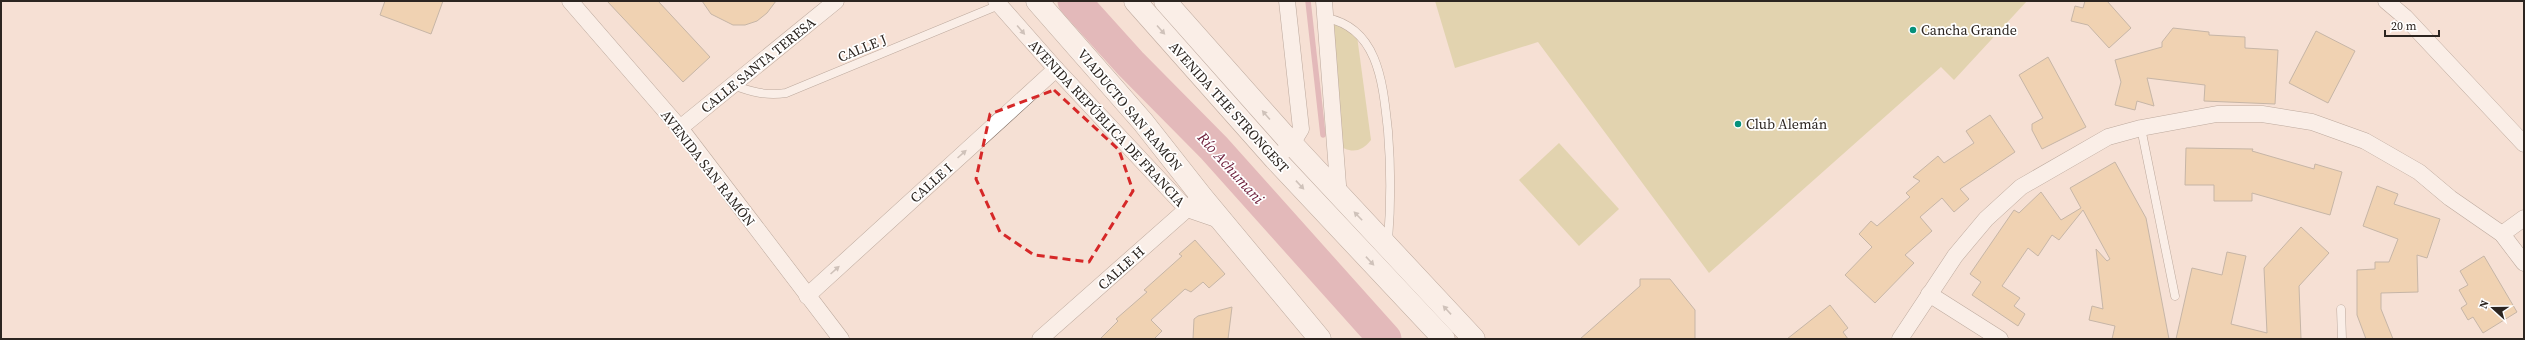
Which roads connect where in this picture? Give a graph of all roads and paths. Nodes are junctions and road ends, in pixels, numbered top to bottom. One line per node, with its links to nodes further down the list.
1 (570, 1): 13 (street, AVENIDA SAN RAMÓN)
2 (836, 1): 12 (street, CALLE SANTA TERESA)
3 (1037, 1): 19 (main road, VIADUCTO SAN RAMÓN)
4 (1135, 1): 17 (main road, AVENIDA THE STRONGEST, one-way to 17)
5 (1165, 1): 15 (main road, AVENIDA THE STRONGEST, one-way to 5)
6 (1287, 1): 15 (street)
7 (1324, 1): 10 (street)
8 (2386, 1): 16 (street)
9 (998, 3): 11 (street, AVENIDA REPÚBLICA DE FRANCIA, one-way to 11); 12 (lane, CALLE J)
10 (1326, 18): 18 (street); 23 (lane)
11 (1056, 69): 19 (street, AVENIDA REPÚBLICA DE FRANCIA); 26 (street, CALLE I, one-way to 11)
12 (733, 84): 13 (street, CALLE SANTA TERESA)
13 (680, 128): 26 (street, AVENIDA SAN RAMÓN)
14 (2141, 128): 22 (street); 25 (street); 27 (lane)
15 (1292, 144): 17 (street); 18 (main road, AVENIDA THE STRONGEST)
16 (2524, 144)
17 (1276, 159): 20 (main road, AVENIDA THE STRONGEST, one-way to 20)
18 (1340, 197): 20 (street); 23 (main road, AVENIDA THE STRONGEST, one-way to 18)
19 (1194, 203): 30 (street, CALLE H); 31 (main road, VIADUCTO SAN RAMÓN)
20 (1324, 212): 32 (main road, AVENIDA THE STRONGEST, one-way to 32)
21 (2524, 218): 22 (street)
22 (2502, 234): 24 (street)
23 (1388, 246): 33 (main road, AVENIDA THE STRONGEST, one-way to 23)
24 (2524, 263)
25 (1929, 294): 34 (street); 35 (street)
26 (807, 296): 29 (street, AVENIDA SAN RAMÓN)
27 (2175, 296)
28 (2341, 309): 36 (lane)
29 (841, 339)
30 (1040, 339)
31 (1320, 339)
32 (1444, 339)
33 (1474, 339)
34 (1900, 339)
35 (2000, 339)
36 (2342, 339)

